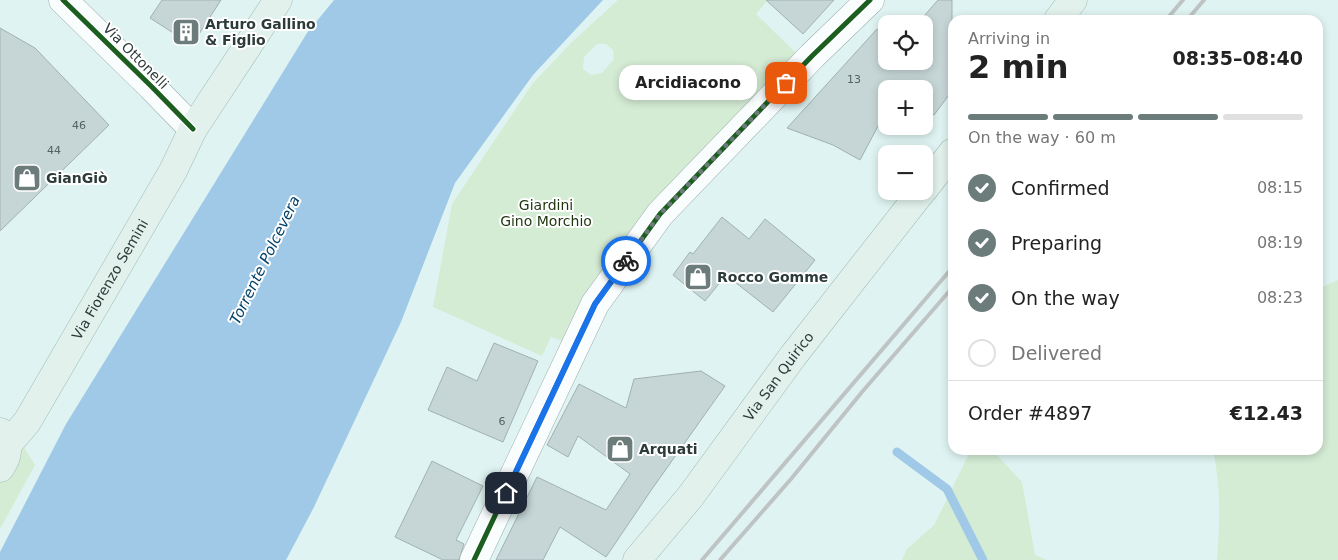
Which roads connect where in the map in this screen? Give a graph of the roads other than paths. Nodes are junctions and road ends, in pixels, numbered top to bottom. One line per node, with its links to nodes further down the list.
1 (63, 0): 6 (street, Via Ottonelli)
2 (278, 0): 6 (main road, Via Fiorenzo Semini)
3 (870, 0): 11 (street)
4 (1073, 0): 5 (main road)
5 (1062, 15)
6 (192, 129): 10 (main road, Via Fiorenzo Semini)
7 (948, 158): 8 (main road, Via San Quirico)
8 (933, 177)
9 (915, 200): 12 (main road, Via San Quirico)
10 (6, 441)
11 (474, 560)
12 (637, 560)

